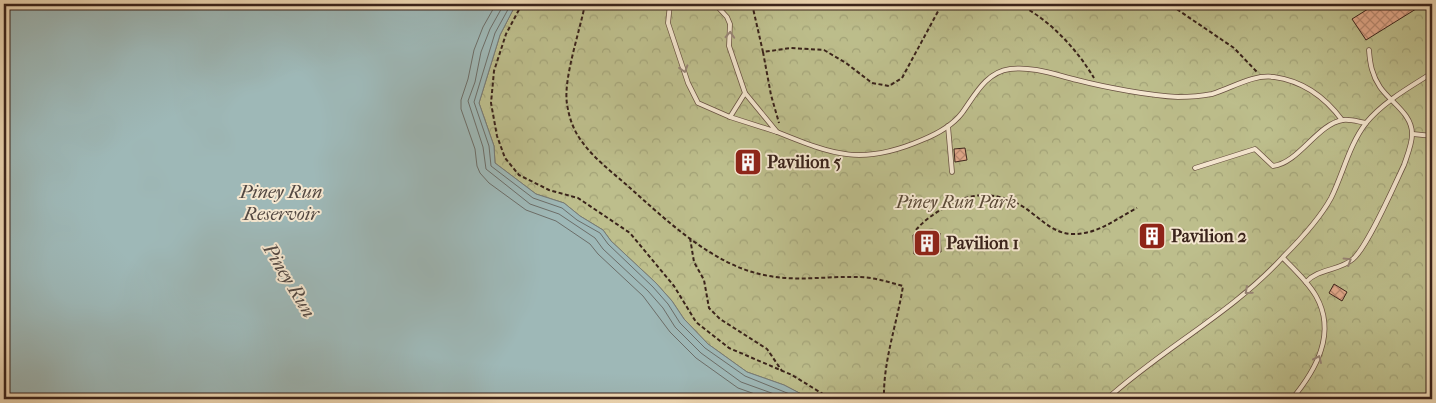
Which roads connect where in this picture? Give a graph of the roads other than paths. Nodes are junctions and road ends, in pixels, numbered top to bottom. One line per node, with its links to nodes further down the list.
1 (670, 4): 7 (lane, one-way to 7)
2 (714, 4): 5 (lane, one-way to 2)
3 (1369, 50): 6 (lane)
4 (1432, 73): 6 (lane)
5 (745, 93): 7 (lane); 11 (lane)
6 (1392, 100): 9 (lane); 12 (lane)
7 (730, 117): 11 (lane)
8 (1342, 120): 9 (lane); 10 (lane); 14 (lane)
9 (1366, 123): 16 (lane)
10 (948, 126): 11 (lane); 15 (lane)
11 (777, 132)
12 (1413, 134): 13 (lane); 17 (lane, one-way to 12)
13 (1432, 136)
14 (1195, 168)
15 (952, 172)
16 (1283, 258): 17 (lane); 18 (lane, one-way to 18)
17 (1306, 282): 19 (lane, one-way to 17)
18 (1107, 399)
19 (1292, 399)

